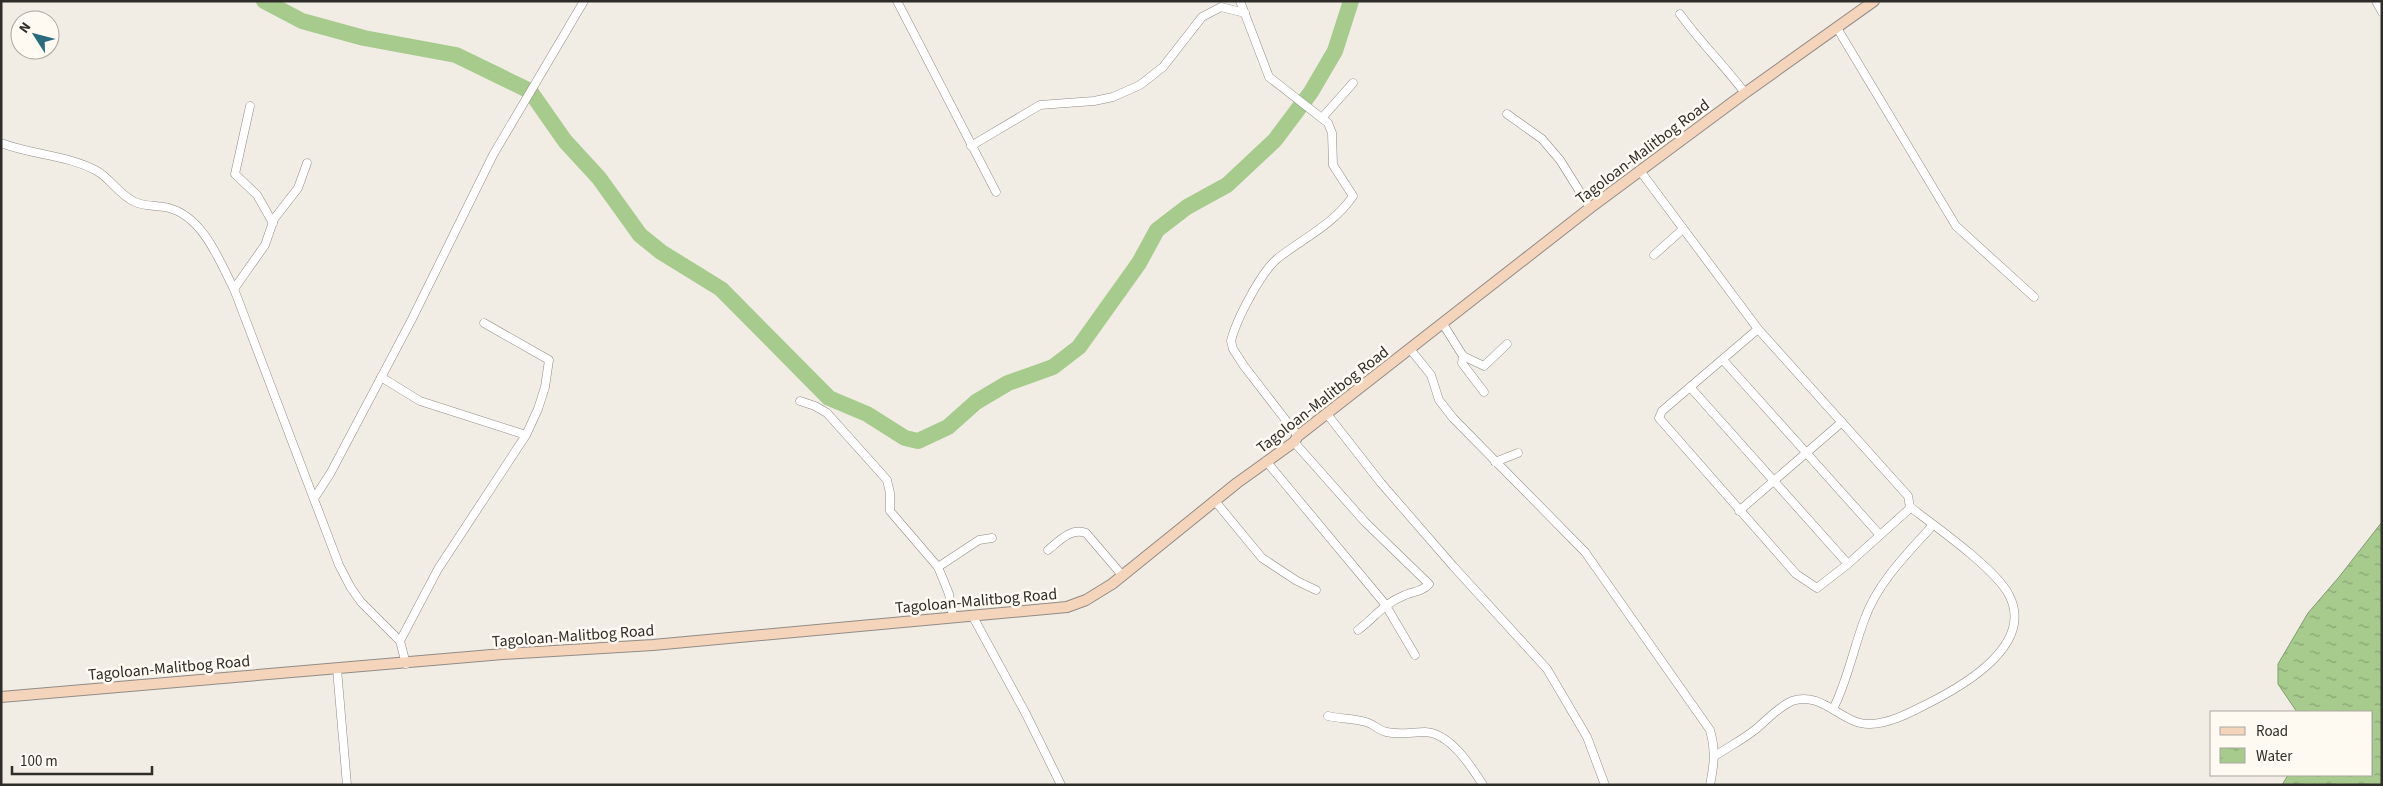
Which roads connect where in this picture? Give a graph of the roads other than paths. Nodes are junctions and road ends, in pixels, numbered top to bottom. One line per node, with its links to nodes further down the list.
1 (584, 1): 33 (street)
2 (897, 1): 16 (street)
3 (1240, 1): 7 (street)
4 (1874, 1): 9 (main road, Tagoloan-Malitbog Road)
5 (2376, 1): 6 (street)
6 (2382, 12)
7 (1244, 13): 14 (street); 16 (street)
8 (1680, 14): 11 (street)
9 (1837, 28): 11 (main road, Tagoloan-Malitbog Road); 25 (street)
10 (1353, 83): 14 (street)
11 (1745, 93): 18 (main road, Tagoloan-Malitbog Road)
12 (250, 106): 21 (street)
13 (1507, 114): 20 (street)
14 (1322, 118): 40 (street)
15 (1, 144): 24 (street)
16 (971, 146): 19 (street)
17 (307, 163): 21 (street)
18 (1641, 172): 20 (main road, Tagoloan-Malitbog Road); 22 (street)
19 (996, 192)
20 (1590, 208): 27 (main road, Tagoloan-Malitbog Road)
21 (272, 223): 24 (street)
22 (1683, 229): 23 (street); 28 (street)
23 (1654, 255)
24 (234, 289): 46 (street)
25 (2034, 296)
26 (484, 322): 39 (street)
27 (1443, 324): 30 (main road, Tagoloan-Malitbog Road); 31 (street)
28 (1758, 329): 32 (street); 38 (street)
29 (1507, 344): 31 (street)
30 (1410, 350): 37 (main road, Tagoloan-Malitbog Road); 44 (street)
31 (1463, 356): 35 (street)
32 (1723, 360): 34 (street); 42 (street)
33 (381, 376): 39 (street); 46 (street)
34 (1690, 387): 45 (street); 49 (street)
35 (1484, 392)
36 (800, 401): 55 (street)
37 (1328, 414): 40 (main road, Tagoloan-Malitbog Road); 73 (street)
38 (1842, 422): 42 (street); 48 (street)
39 (526, 435): 62 (street)
40 (1296, 439): 43 (main road, Tagoloan-Malitbog Road); 58 (street)
41 (1518, 453): 44 (street)
42 (1807, 454): 45 (street); 51 (street)
43 (1266, 461): 47 (main road, Tagoloan-Malitbog Road); 58 (street)
44 (1495, 462): 69 (street)
45 (1775, 482): 49 (street); 54 (street)
46 (314, 497): 62 (street)
47 (1215, 501): 56 (main road, Tagoloan-Malitbog Road); 57 (street)
48 (1910, 507): 50 (street); 51 (street)
49 (1739, 511): 54 (street)
50 (1933, 525): 67 (street); 67 (street)
51 (1879, 534): 54 (street)
52 (992, 538): 55 (street)
53 (1048, 550): 56 (street)
54 (1848, 564)
55 (938, 567): 60 (street)
56 (1122, 575): 59 (main road, Tagoloan-Malitbog Road)
57 (1316, 590)
58 (1385, 604): 61 (street); 63 (street)
59 (972, 615): 60 (main road, Tagoloan-Malitbog Road); 71 (street)
60 (953, 616): 64 (main road, Tagoloan-Malitbog Road)
61 (1358, 630)
62 (400, 641): 64 (street)
63 (1415, 654)
64 (406, 664): 65 (main road, Tagoloan-Malitbog Road)
65 (337, 669): 66 (main road, Tagoloan-Malitbog Road); 70 (street)
66 (1, 698)
67 (1833, 709): 69 (street)
68 (1328, 716): 72 (street)
69 (1715, 756): 74 (street)
70 (347, 785)
71 (1061, 785)
72 (1483, 785)
73 (1605, 785)
74 (1710, 785)

